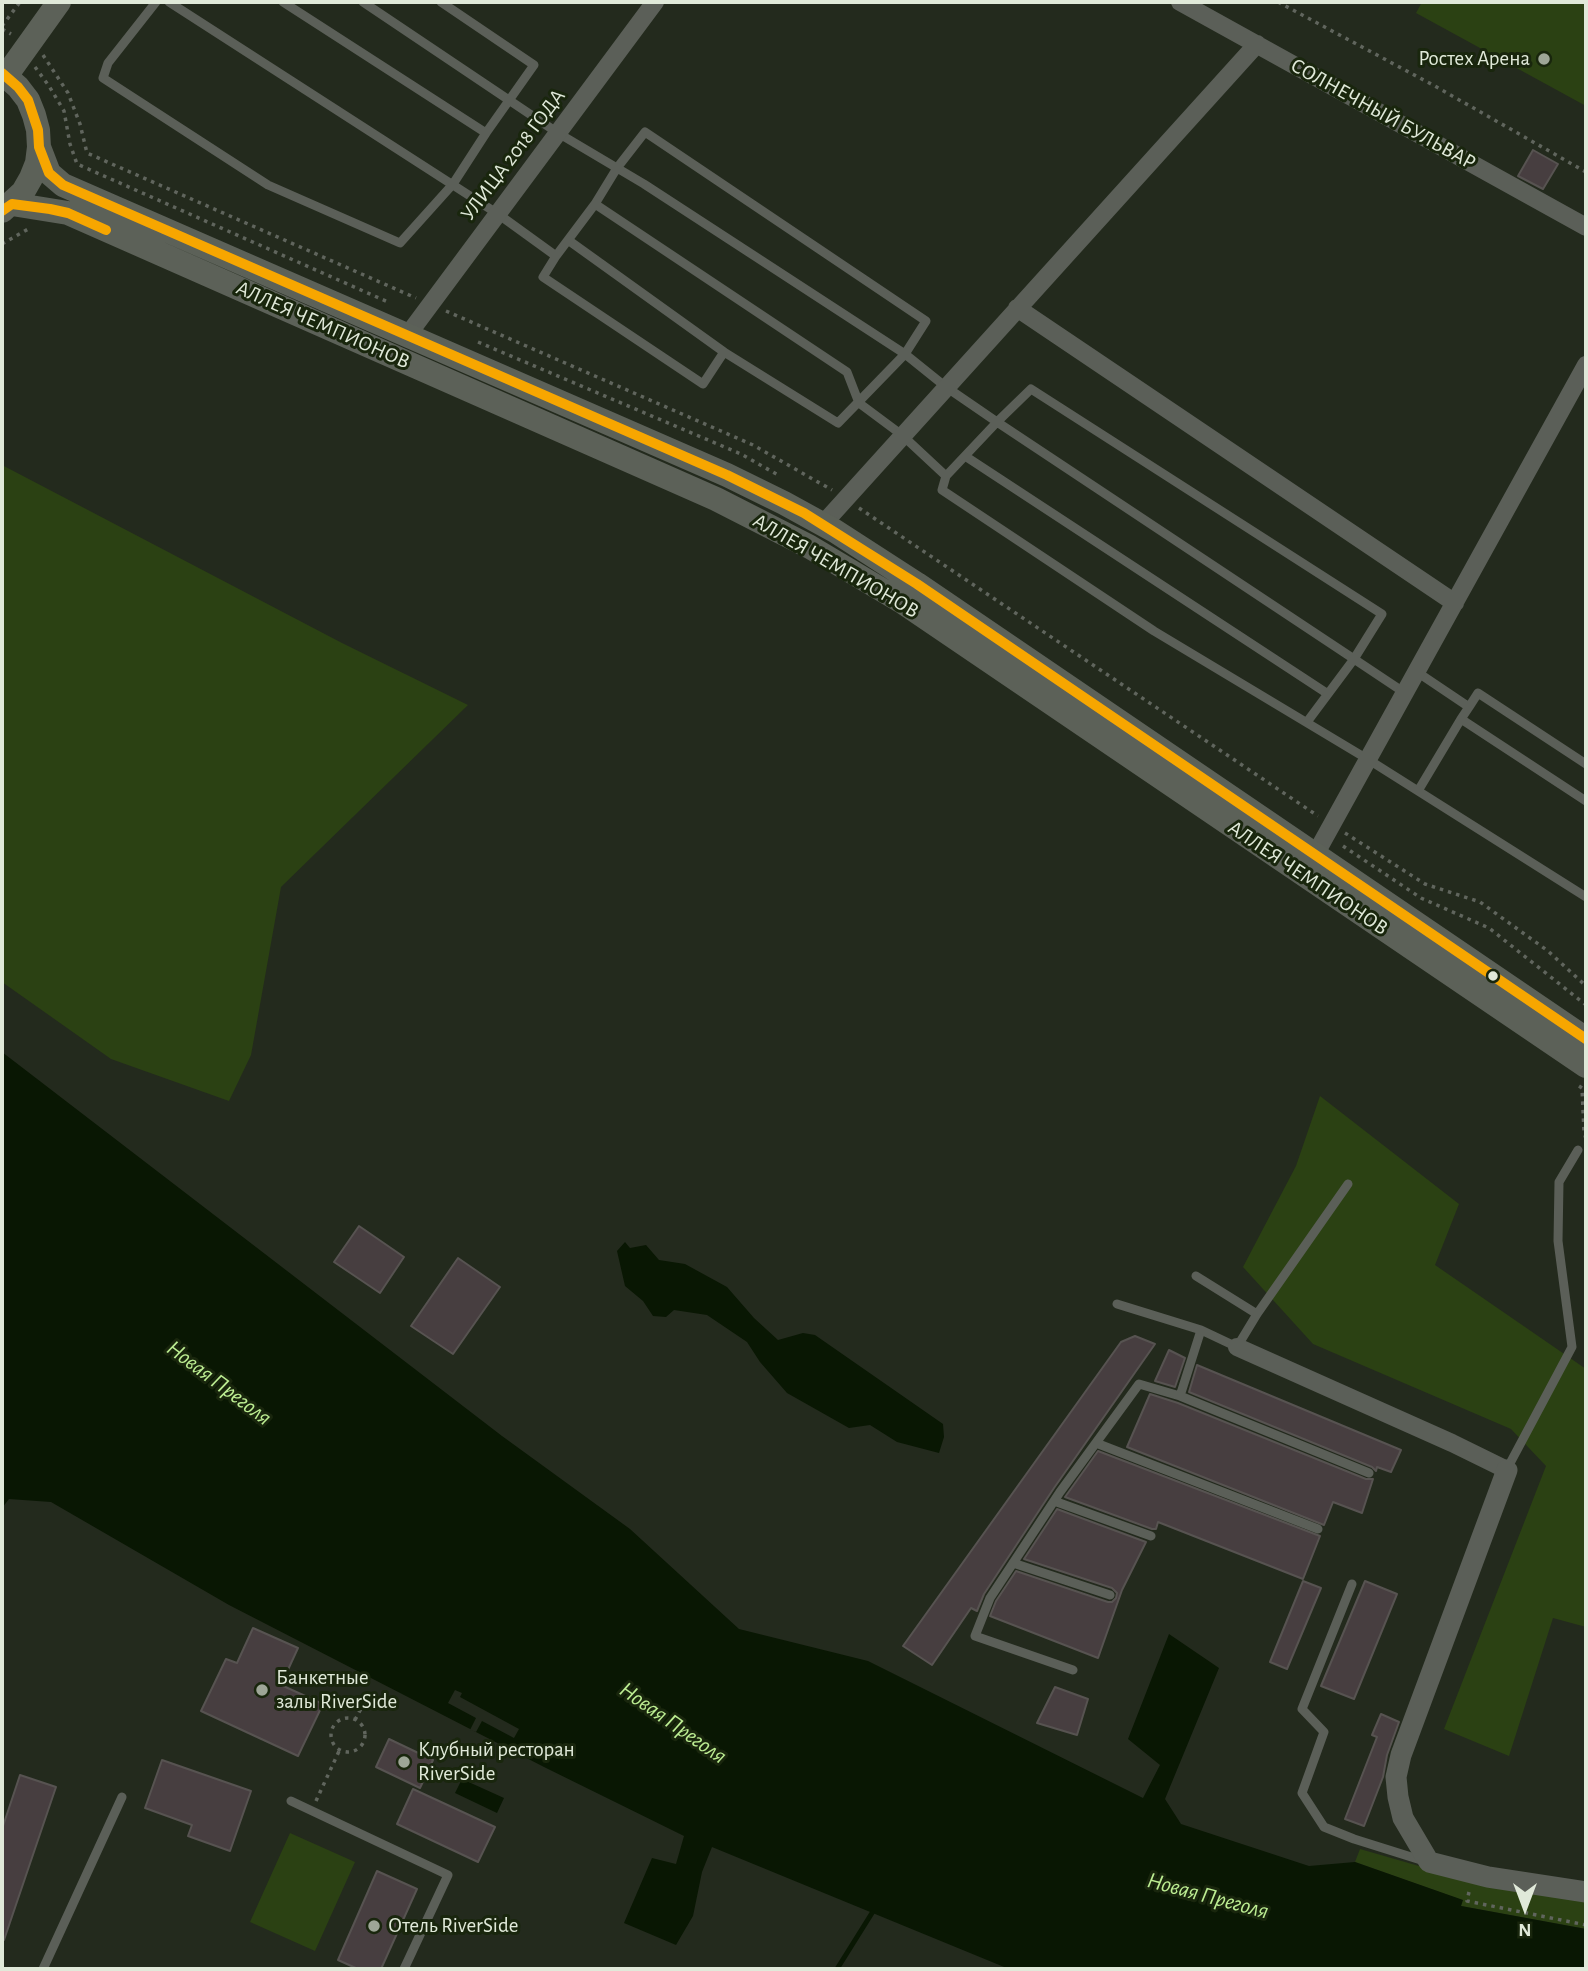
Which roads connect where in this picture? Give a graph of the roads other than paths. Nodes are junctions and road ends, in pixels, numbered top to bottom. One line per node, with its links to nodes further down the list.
1 (59, 2): 10 (main road)
2 (156, 2): 16 (lane)
3 (169, 2): 16 (lane)
4 (283, 2): 12 (lane)
5 (363, 2): 11 (lane)
6 (440, 2): 11 (lane)
7 (655, 2): 13 (street, УЛИЦА 2018 ГОДА)
8 (1180, 2): 9 (street, СОЛНЕЧНЫЙ БУЛЬВАР)
9 (1258, 44): 20 (street, СОЛНЕЧНЫЙ БУЛЬВАР); 23 (street)
10 (4, 75): 14 (main road, АЛЛЕЯ ЧЕМПИОНОВ)
11 (510, 101): 12 (lane); 13 (lane)
12 (486, 133): 16 (lane)
13 (558, 133): 15 (lane); 19 (street, УЛИЦА 2018 ГОДА)
14 (39, 146): 18 (main road, АЛЛЕЯ ЧЕМПИОНОВ); 24 (main road, АЛЛЕЯ ЧЕМПИОНОВ)
15 (617, 168): 17 (lane); 26 (lane); 26 (lane)
16 (453, 184): 19 (lane)
17 (595, 204): 21 (lane); 29 (lane)
18 (7, 207): 50 (main road, АЛЛЕЯ ЧЕМПИОНОВ)
19 (498, 214): 22 (lane); 24 (street, УЛИЦА 2018 ГОДА)
20 (1586, 227)
21 (568, 240): 22 (lane); 25 (lane)
22 (555, 256): 25 (lane)
23 (1017, 308): 28 (street); 35 (street)
24 (407, 336): 34 (main road, АЛЛЕЯ ЧЕМПИОНОВ)
25 (724, 352): 29 (lane)
26 (905, 354): 28 (lane); 29 (lane)
27 (1586, 365): 35 (street)
28 (946, 387): 30 (lane); 31 (street)
29 (859, 403): 31 (lane)
30 (997, 422): 32 (lane); 36 (lane); 36 (lane)
31 (902, 435): 33 (lane); 34 (street)
32 (965, 456): 33 (lane); 39 (lane)
33 (946, 476): 42 (lane)
34 (823, 524): 47 (main road, АЛЛЕЯ ЧЕМПИОНОВ)
35 (1455, 603): 37 (street)
36 (1354, 659): 38 (lane); 39 (lane)
37 (1417, 671): 38 (street); 40 (lane)
38 (1405, 693): 43 (street)
39 (1328, 694): 42 (lane)
40 (1469, 707): 41 (lane); 44 (lane)
41 (1461, 719): 45 (lane); 46 (lane)
42 (1307, 722): 43 (lane)
43 (1369, 760): 45 (lane); 47 (street)
44 (1586, 765)
45 (1418, 791): 48 (lane)
46 (1586, 802)
47 (1315, 855): 49 (main road, АЛЛЕЯ ЧЕМПИОНОВ)
48 (1586, 897)
49 (1586, 1039)
50 (1579, 1073)
51 (1578, 1150): 60 (lane)
52 (1348, 1184): 55 (lane)
53 (1196, 1276): 55 (lane)
54 (1117, 1304): 56 (lane)
55 (1258, 1314): 57 (lane)
56 (1200, 1330): 57 (lane); 58 (lane)
57 (1237, 1347): 60 (street)
58 (1180, 1396): 59 (lane); 61 (lane)
59 (1096, 1443): 62 (lane); 63 (lane)
60 (1507, 1470): 71 (street)
61 (1369, 1473)
62 (1054, 1501): 64 (lane); 65 (lane)
63 (1318, 1529)
64 (1151, 1536)
65 (1013, 1563): 67 (lane); 68 (lane)
66 (1352, 1584): 71 (lane)
67 (1110, 1595)
68 (1073, 1670)
69 (122, 1797): 73 (lane)
70 (291, 1801): 74 (lane)
71 (1429, 1862): 72 (street)
72 (1586, 1892)
73 (43, 1969)
74 (404, 1969)

